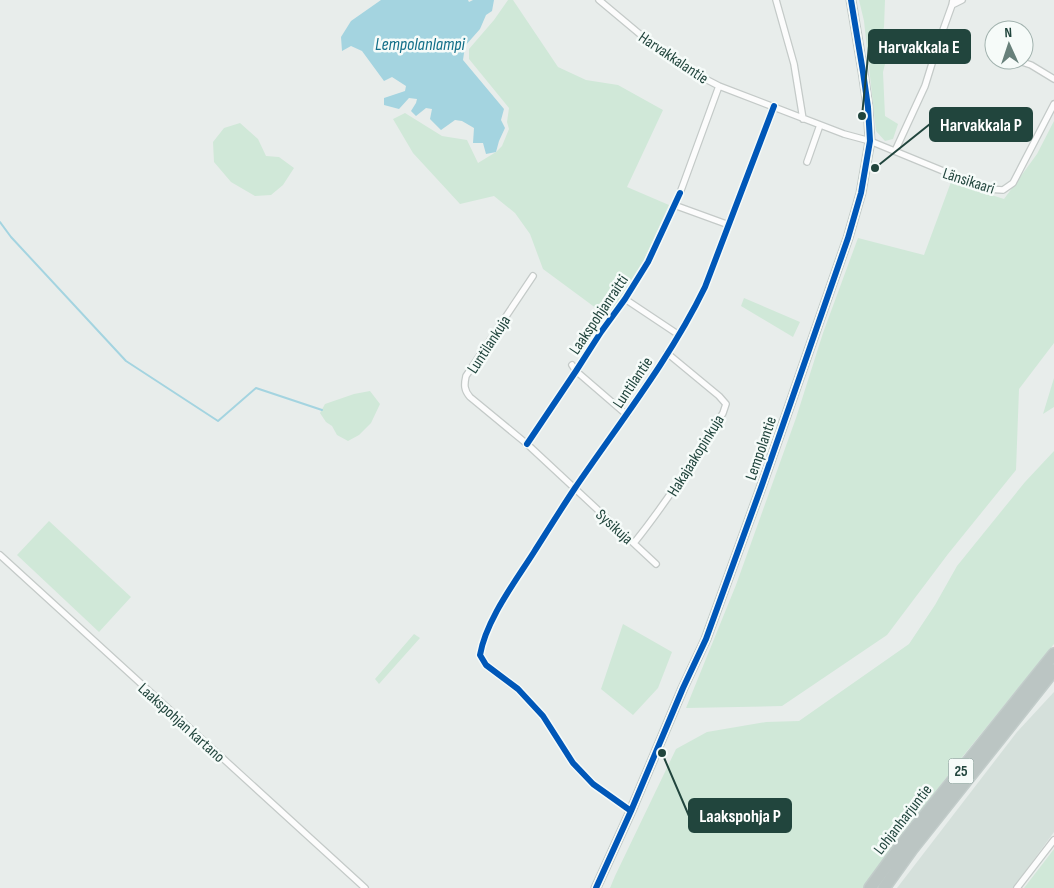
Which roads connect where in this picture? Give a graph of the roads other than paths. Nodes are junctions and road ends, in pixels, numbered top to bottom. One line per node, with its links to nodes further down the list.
1 (599, 0): 8 (street, Harvakkalantie)
2 (776, 0): 11 (street)
3 (851, 0): 13 (street, Lempolantie)
4 (962, 0): 5 (street)
5 (953, 3): 14 (street)
6 (1034, 67): 7 (street)
7 (1054, 79)
8 (719, 86): 10 (street, Harvakkalantie); 16 (street)
9 (1054, 104): 14 (street, Länsikaari)
10 (774, 106): 11 (street, Harvakkalantie); 18 (street, Luntilantie)
11 (803, 119): 12 (street, Harvakkalantie)
12 (820, 125): 13 (street, Harvakkalantie); 15 (street)
13 (870, 141): 14 (street, Länsikaari); 31 (street, Lempolantie)
14 (895, 152)
15 (807, 162)
16 (680, 192)
17 (674, 205): 18 (street)
18 (728, 225): 21 (street, Luntilantie)
19 (532, 276): 25 (street, Luntilankuja)
20 (625, 299): 21 (street)
21 (679, 335): 22 (street, Luntilantie)
22 (667, 353): 24 (street, Luntilantie); 26 (street, Hakajaakopinkuja)
23 (572, 364): 24 (street)
24 (627, 414): 25 (street, Luntilantie)
25 (574, 489): 26 (street, Sysikuja); 31 (street, Luntilantie)
26 (634, 543): 28 (street, Sysikuja)
27 (0, 555): 33 (street, Laakspohjan kartano)
28 (656, 564)
29 (1054, 654): 35 (highway, Lohjanharjuntie / 25)
30 (1054, 670): 36 (highway, Lohjanharjuntie / 25)
31 (631, 811): 34 (street, Lempolantie)
32 (1054, 840): 37 (street)
33 (365, 888)
34 (596, 888)
35 (870, 888)
36 (884, 888)
37 (1017, 888)

